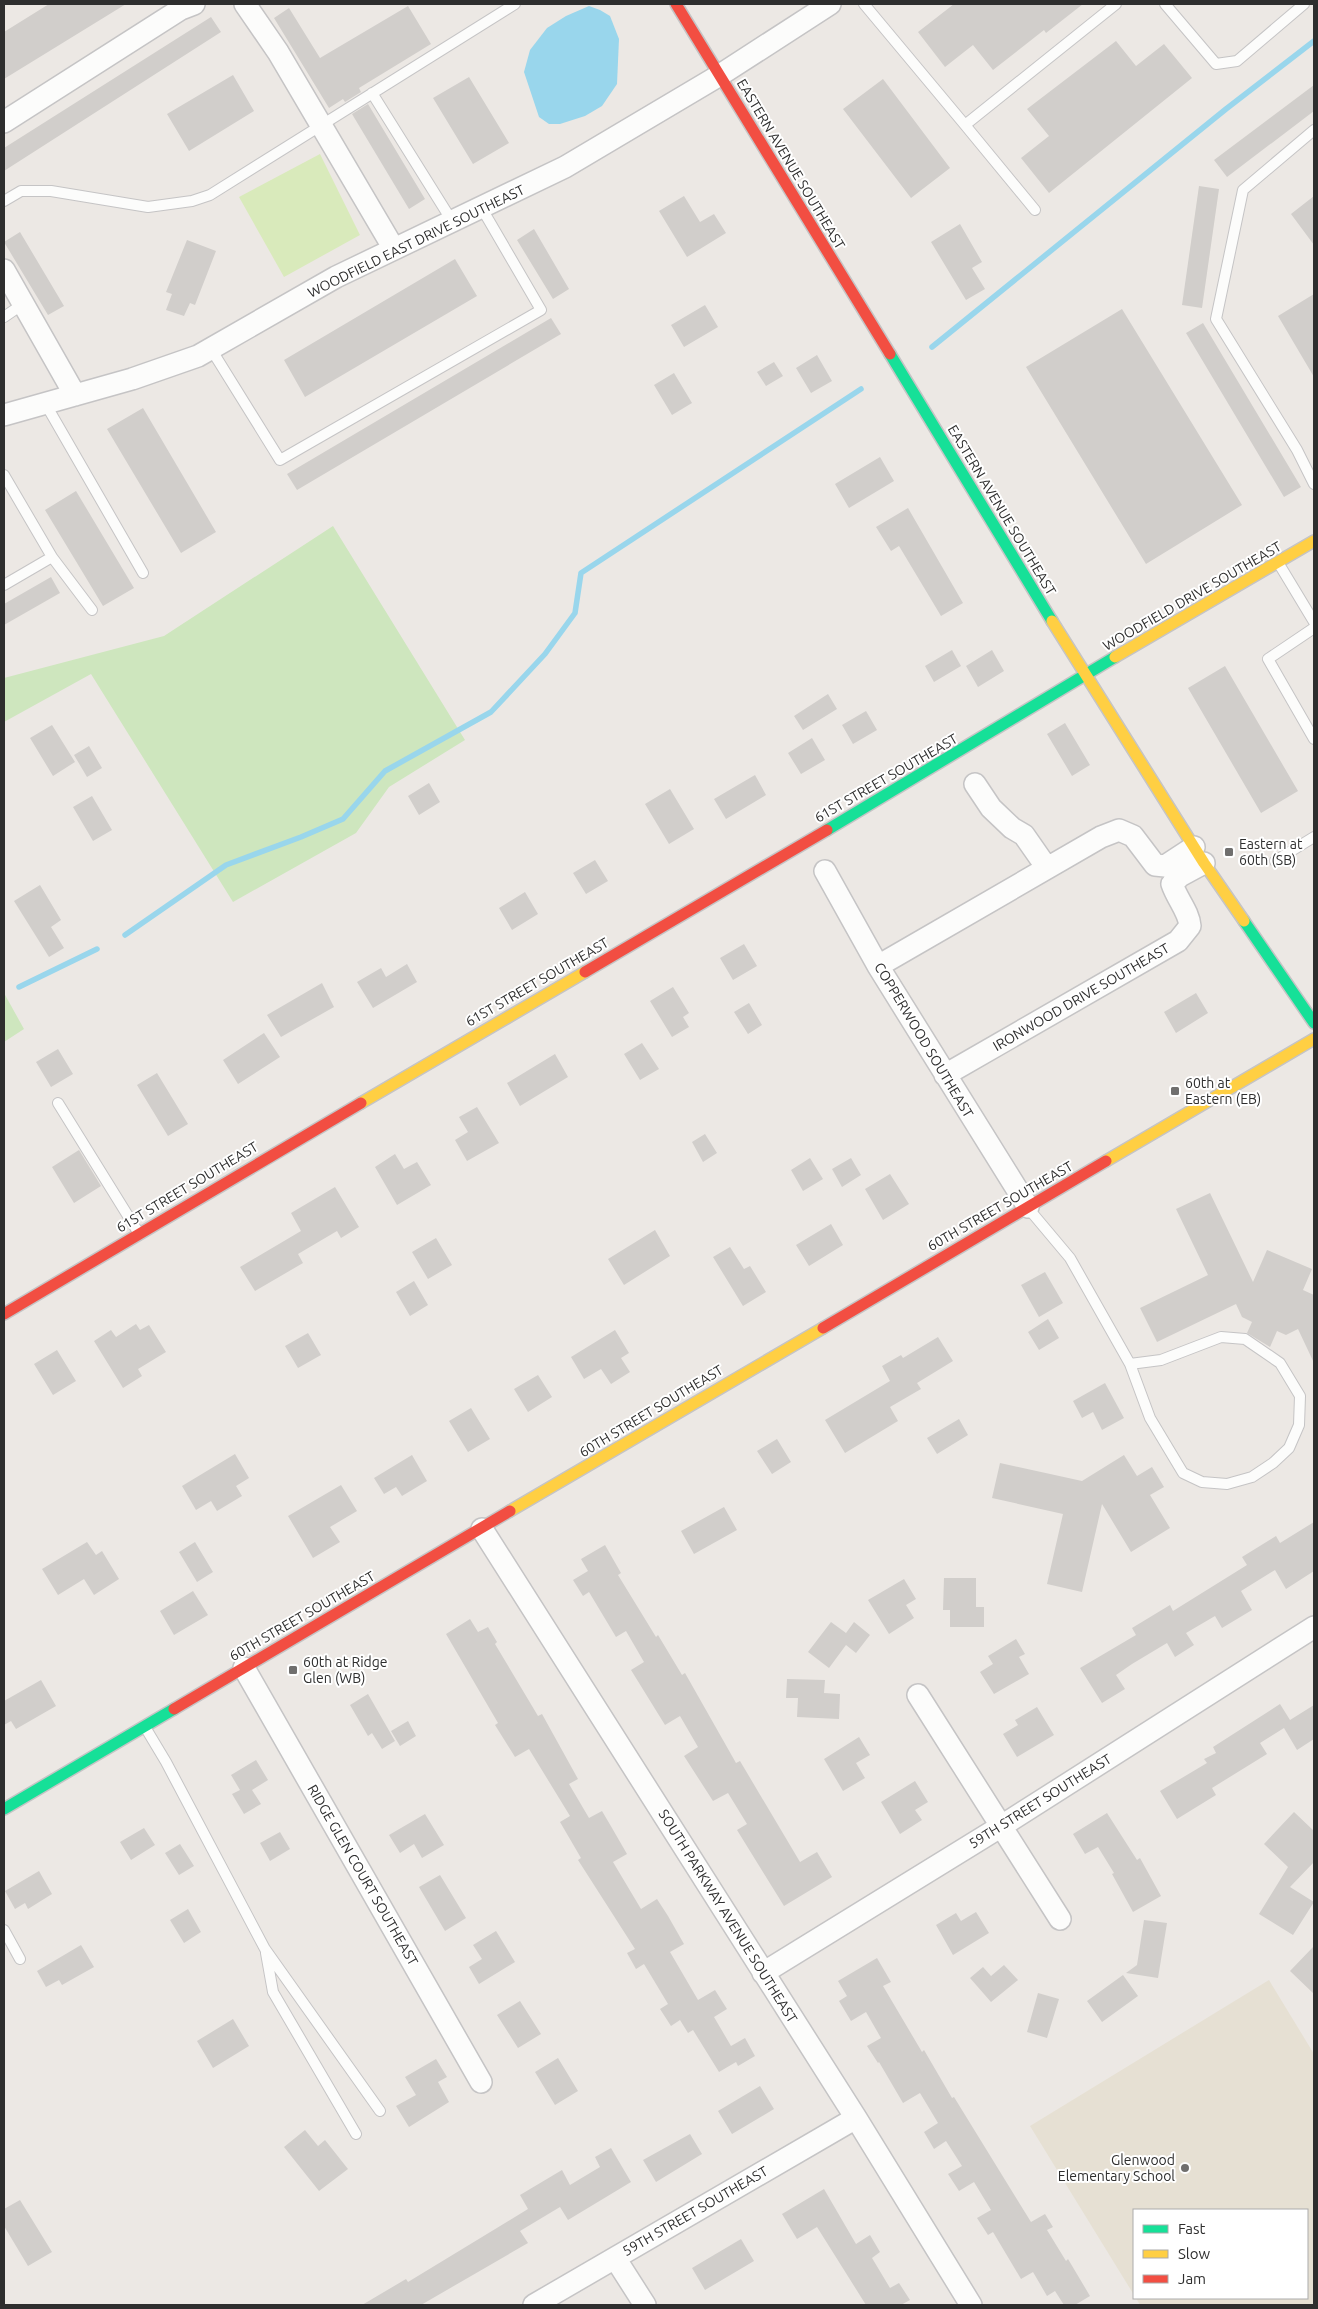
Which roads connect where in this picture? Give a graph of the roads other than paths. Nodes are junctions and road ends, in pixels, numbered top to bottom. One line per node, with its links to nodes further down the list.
1 (194, 4): 12 (street)
2 (245, 4): 14 (street)
3 (515, 4): 11 (lane)
4 (676, 4): 10 (street, EASTERN AVENUE SOUTHEAST)
5 (830, 4): 10 (street, WOODFIELD EAST DRIVE SOUTHEAST)
6 (864, 4): 13 (lane)
7 (1116, 4): 13 (lane)
8 (1165, 4): 9 (lane)
9 (1304, 4)
10 (720, 75): 17 (street, WOODFIELD EAST DRIVE SOUTHEAST); 38 (street, EASTERN AVENUE SOUTHEAST)
11 (372, 93): 14 (lane); 19 (lane)
12 (4, 122)
13 (965, 124): 18 (lane)
14 (321, 125): 16 (lane); 20 (street)
15 (1314, 130): 29 (lane)
16 (4, 201)
17 (481, 207): 19 (street, WOODFIELD EAST DRIVE SOUTHEAST); 24 (lane)
18 (1036, 210)
19 (452, 220): 20 (street, WOODFIELD EAST DRIVE SOUTHEAST)
20 (394, 249): 24 (street, WOODFIELD EAST DRIVE SOUTHEAST)
21 (4, 270): 22 (street)
22 (23, 304): 23 (lane); 25 (street)
23 (4, 317)
24 (212, 349): 25 (street, WOODFIELD EAST DRIVE SOUTHEAST)
25 (75, 395): 26 (street, WOODFIELD EAST DRIVE SOUTHEAST)
26 (45, 404): 27 (street, WOODFIELD EAST DRIVE SOUTHEAST); 33 (lane)
27 (4, 416)
28 (4, 475): 31 (lane)
29 (1314, 484)
30 (1314, 541): 32 (street, WOODFIELD DRIVE SOUTHEAST)
31 (52, 557): 34 (lane); 35 (lane)
32 (1278, 563): 36 (lane); 38 (street, WOODFIELD DRIVE SOUTHEAST)
33 (143, 573)
34 (4, 585)
35 (92, 610)
36 (1314, 622)
37 (1314, 628): 39 (lane)
38 (1085, 676): 42 (street, EASTERN AVENUE SOUTHEAST); 52 (street, 61ST STREET SOUTHEAST)
39 (1314, 739)
40 (975, 784): 44 (street)
41 (1314, 837): 43 (lane)
42 (1199, 855): 44 (street); 47 (street, EASTERN AVENUE SOUTHEAST); 49 (street, IRONWOOD DRIVE SOUTHEAST)
43 (1275, 861)
44 (1047, 868): 46 (street)
45 (825, 871): 46 (street, COPPERWOOD SOUTHEAST)
46 (878, 966): 49 (street, COPPERWOOD SOUTHEAST)
47 (1314, 1023)
48 (1314, 1039): 51 (street, 60TH STREET SOUTHEAST)
49 (945, 1075): 51 (street, COPPERWOOD SOUTHEAST)
50 (58, 1103): 52 (lane)
51 (1028, 1207): 54 (lane); 55 (street, 60TH STREET SOUTHEAST)
52 (138, 1233): 53 (street, 61ST STREET SOUTHEAST)
53 (4, 1314)
54 (1130, 1364): 54 (lane)
55 (482, 1529): 57 (street, 60TH STREET SOUTHEAST); 66 (street, SOUTH PARKWAY AVENUE SOUTHEAST)
56 (1314, 1627): 61 (street, 59TH STREET SOUTHEAST)
57 (244, 1668): 59 (street, 60TH STREET SOUTHEAST); 67 (street, RIDGE GLEN COURT SOUTHEAST)
58 (918, 1695): 61 (street)
59 (145, 1726): 60 (street, 60TH STREET SOUTHEAST); 64 (lane)
60 (4, 1809)
61 (1000, 1827): 62 (street); 66 (street, 59TH STREET SOUTHEAST)
62 (1060, 1919)
63 (4, 1930): 65 (lane)
64 (265, 1949): 68 (lane); 70 (lane)
65 (20, 1959)
66 (763, 1973): 69 (street, SOUTH PARKWAY AVENUE SOUTHEAST)
67 (481, 2082)
68 (380, 2111)
69 (856, 2118): 71 (street, 59TH STREET SOUTHEAST); 74 (street, SOUTH PARKWAY AVENUE SOUTHEAST)
70 (356, 2134)
71 (615, 2258): 72 (street, 59TH STREET SOUTHEAST); 73 (street)
72 (534, 2305)
73 (645, 2305)
74 (971, 2305)

